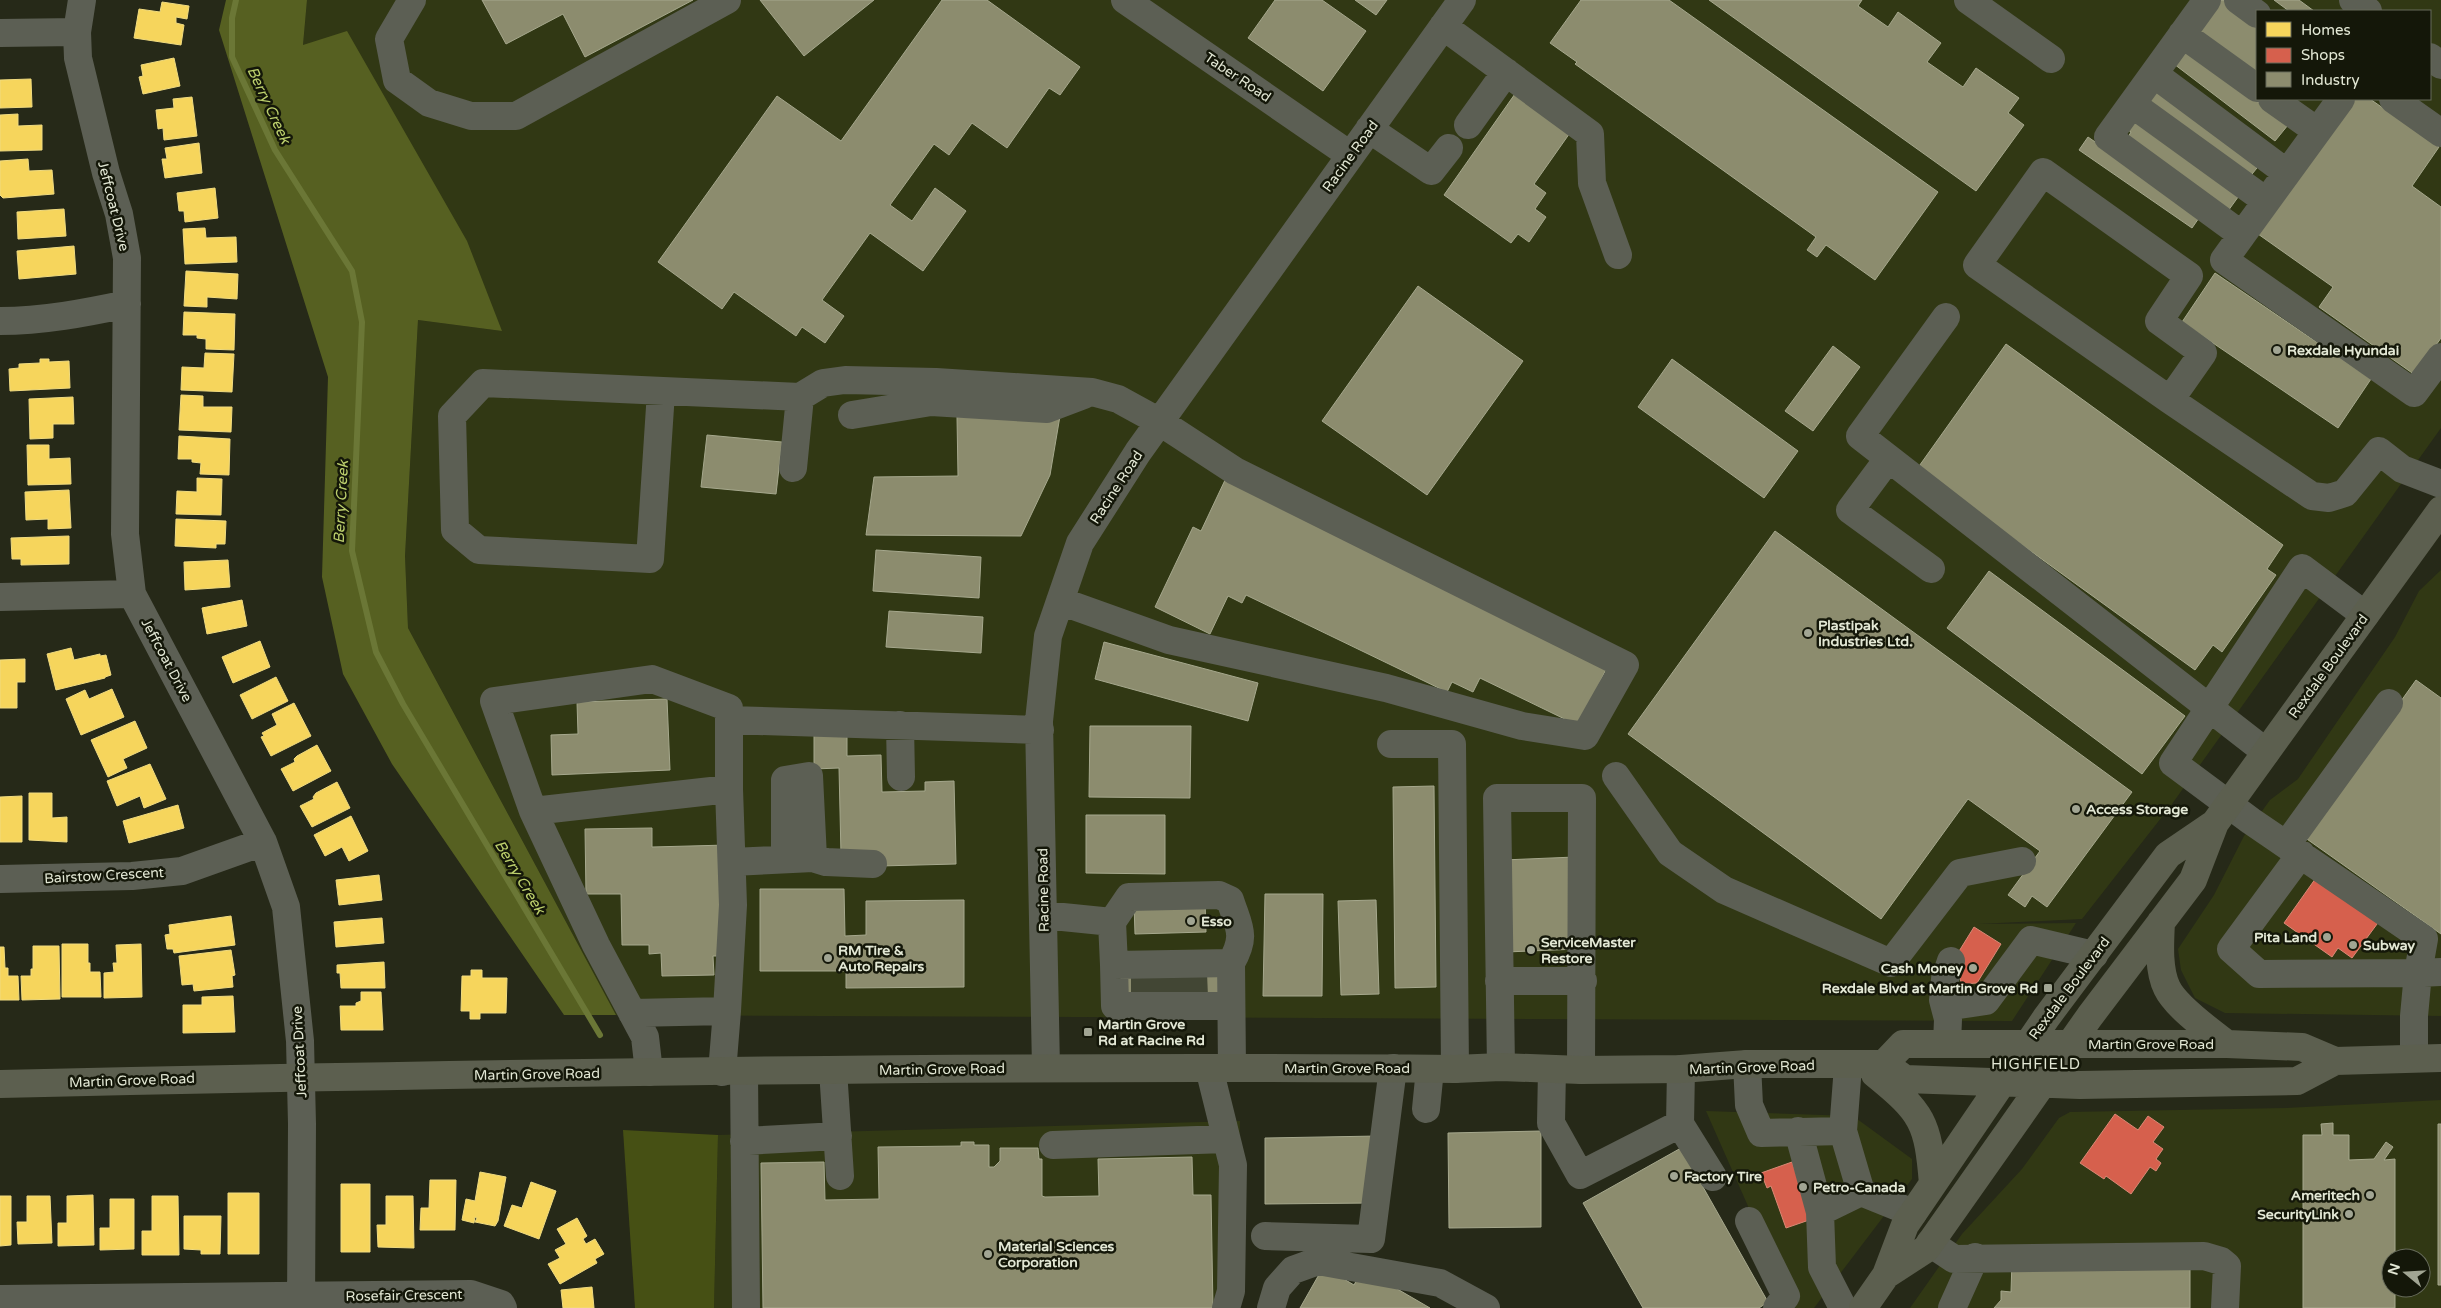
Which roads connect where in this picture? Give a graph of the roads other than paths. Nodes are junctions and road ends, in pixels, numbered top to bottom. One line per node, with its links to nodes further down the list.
1 (82, 0): 13 (street, Jeffcoat Drive)
2 (412, 0): 3 (street)
3 (727, 0)
4 (1124, 0): 29 (street, Taber Road)
5 (1462, 0): 12 (street, Racine Road)
6 (1968, 0): 16 (street)
7 (2206, 0): 15 (street)
8 (2238, 0): 11 (street)
9 (2353, 0): 10 (street)
10 (2367, 10)
11 (2256, 13)
12 (1443, 26): 17 (street); 25 (street, Racine Road)
13 (77, 32): 14 (street); 34 (street, Jeffcoat Drive)
14 (0, 34)
15 (2182, 34): 18 (street); 19 (street)
16 (2051, 59)
17 (1506, 72): 24 (street); 33 (street)
18 (2154, 74): 23 (street); 30 (street)
19 (2256, 87)
20 (2273, 100): 26 (street)
21 (2340, 100): 26 (street)
22 (2394, 100): 27 (street)
23 (2132, 104): 31 (street); 32 (street)
24 (1468, 126)
25 (1369, 129): 28 (street); 29 (street, Racine Road)
26 (2317, 132): 30 (street)
27 (2441, 133)
28 (1449, 148)
29 (1350, 155): 43 (street, Racine Road)
30 (2287, 173): 31 (street)
31 (2266, 201): 32 (street)
32 (2242, 235): 37 (street)
33 (1618, 255)
34 (127, 304): 36 (street); 49 (street, Jeffcoat Drive)
35 (1946, 317): 44 (street)
36 (0, 321)
37 (2441, 357)
38 (661, 392): 38 (street); 40 (street)
39 (1092, 392): 40 (street); 42 (street); 43 (street)
40 (800, 397): 45 (street)
41 (2170, 400): 41 (street); 46 (street)
42 (852, 415)
43 (1160, 422): 51 (street, Racine Road); 51 (street)
44 (1888, 459): 48 (street); 54 (street)
45 (793, 468)
46 (2441, 484)
47 (2441, 510): 52 (main road, Rexdale Boulevard)
48 (1931, 569)
49 (132, 594): 50 (street); 65 (street, Jeffcoat Drive)
50 (0, 597)
51 (1060, 601): 57 (street, Racine Road)
52 (2365, 615): 54 (street); 59 (main road, Rexdale Boulevard)
53 (2390, 703): 66 (street)
54 (2209, 708): 59 (street); 64 (street)
55 (729, 720): 56 (street); 62 (street); 63 (street)
56 (900, 725): 57 (street); 61 (street)
57 (1040, 730): 73 (street, Racine Road)
58 (1391, 744): 101 (street)
59 (2266, 752): 64 (main road, Rexdale Boulevard)
60 (1616, 776): 69 (street)
61 (901, 777)
62 (729, 789): 63 (street); 70 (street)
63 (533, 811): 87 (street)
64 (2222, 813): 66 (street); 75 (main road, Rexdale Boulevard); 76 (main road, Rexdale Boulevard)
65 (263, 842): 72 (street, Bairstow Crescent); 108 (street, Jeffcoat Drive)
66 (2294, 849): 80 (street); 80 (street)
67 (813, 858): 68 (street); 68 (street); 71 (street)
68 (785, 859): 70 (street)
69 (2022, 861)
70 (732, 862): 86 (street)
71 (873, 864)
72 (0, 879)
73 (1043, 915): 74 (street); 98 (street, Racine Road)
74 (1112, 922): 78 (street); 79 (street)
75 (2161, 922): 90 (main road, Rexdale Boulevard); 91 (main road)
76 (2094, 955): 85 (street); 89 (main road, Rexdale Boulevard)
77 (1951, 961): 85 (street)
78 (1231, 963): 83 (street); 84 (street)
79 (1114, 965): 83 (street); 83 (street)
80 (2430, 973): 92 (street)
81 (1583, 981): 82 (street); 82 (street); 105 (street)
82 (1499, 982): 97 (street)
83 (1169, 985): 84 (street)
84 (1231, 1006): 99 (street)
85 (1945, 1007): 88 (street)
86 (727, 1011): 87 (street); 106 (street)
87 (632, 1013): 107 (street)
88 (1947, 1044): 89 (main road, Martin Grove Road); 96 (main road, Martin Grove Road)
89 (2027, 1044): 90 (main road, Martin Grove Road); 110 (main road, Rexdale Boulevard)
90 (2070, 1044): 91 (main road, Martin Grove Road); 109 (main road, Rexdale Boulevard)
91 (2227, 1044): 94 (main road, Martin Grove Road)
92 (2414, 1058): 93 (main road, Martin Grove Road); 94 (main road, Martin Grove Road)
93 (2441, 1058)
94 (2334, 1061): 109 (main road, Martin Grove Road)
95 (1747, 1064): 96 (main road, Martin Grove Road); 103 (main road, Martin Grove Road); 115 (street)
96 (1865, 1065): 110 (main road, Martin Grove Road); 114 (street); 122 (main road)
97 (1501, 1067): 101 (main road, Martin Grove Road); 102 (main road, Martin Grove Road)
98 (1046, 1068): 99 (main road, Martin Grove Road); 104 (main road, Martin Grove Road)
99 (1220, 1068): 100 (main road, Martin Grove Road); 117 (street)
100 (1393, 1068): 101 (main road, Martin Grove Road); 127 (street)
101 (1442, 1069): 112 (street)
102 (1552, 1069): 105 (main road, Martin Grove Road); 113 (street)
103 (1681, 1069): 105 (main road, Martin Grove Road); 113 (street)
104 (833, 1070): 106 (main road, Martin Grove Road); 116 (street)
105 (1581, 1070)
106 (733, 1071): 107 (main road, Martin Grove Road); 118 (street)
107 (649, 1072): 108 (main road, Martin Grove Road)
108 (301, 1077): 111 (main road, Martin Grove Road); 132 (street, Jeffcoat Drive)
109 (2044, 1082): 110 (main road, Martin Grove Road); 128 (main road, Rexdale Boulevard)
110 (2001, 1083): 122 (main road, Rexdale Boulevard)
111 (0, 1084)
112 (1426, 1110)
113 (1680, 1124): 121 (street)
114 (1843, 1130): 115 (street); 123 (street)
115 (1798, 1131): 124 (street)
116 (838, 1136): 118 (street); 120 (street)
117 (1226, 1138): 119 (street); 135 (street)
118 (744, 1141): 134 (street)
119 (1053, 1145)
120 (840, 1176)
121 (1713, 1177)
122 (1933, 1184): 125 (main road, Rexdale Boulevard)
123 (1861, 1192): 124 (street); 125 (street)
124 (1820, 1212): 139 (street)
125 (1913, 1213): 130 (main road, Rexdale Boulevard)
126 (1749, 1221): 138 (street)
127 (1265, 1236)
128 (1930, 1243): 129 (street); 130 (main road, Rexdale Boulevard)
129 (1974, 1257): 141 (street); 142 (street)
130 (1886, 1274): 140 (main road, Rexdale Boulevard)
131 (0, 1299): 132 (street, Rosefair Crescent)
132 (301, 1302): 133 (street, Rosefair Crescent)
133 (503, 1308)
134 (746, 1308)
135 (1226, 1308)
136 (1271, 1308): 137 (street)
137 (1486, 1308)
138 (1777, 1308)
139 (1843, 1308)
140 (1863, 1308)
141 (1952, 1308)
142 (2225, 1308)

